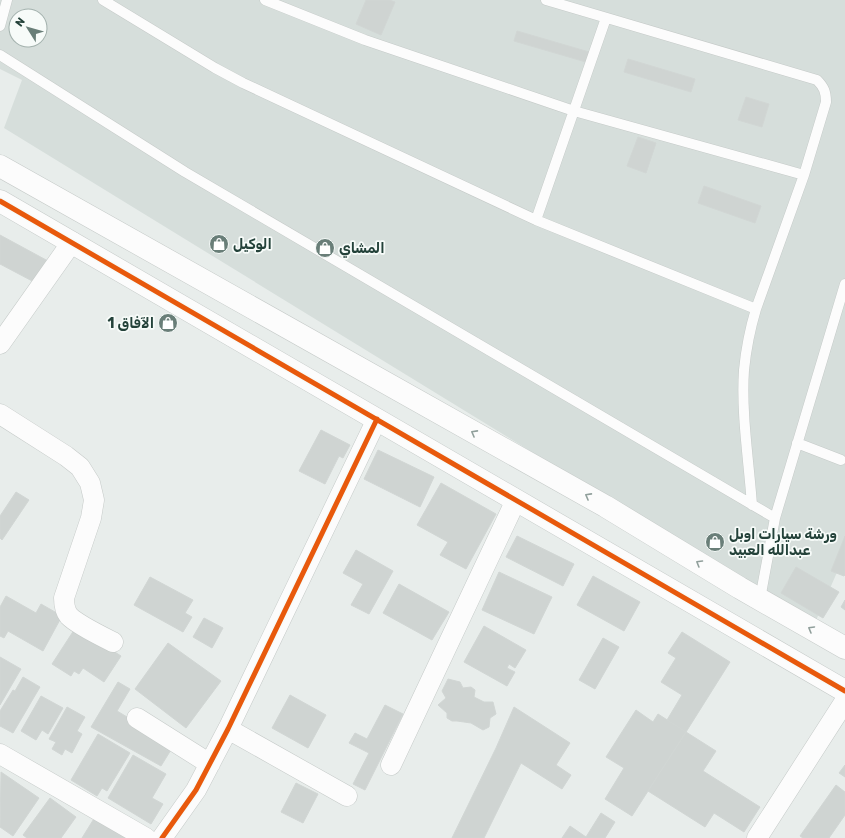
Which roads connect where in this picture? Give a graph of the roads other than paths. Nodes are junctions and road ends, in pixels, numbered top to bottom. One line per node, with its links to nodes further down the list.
1 (7, 0): 6 (lane)
2 (103, 0): 12 (lane)
3 (265, 0): 8 (lane)
4 (546, 0): 5 (lane)
5 (606, 18): 8 (lane); 10 (lane)
6 (0, 26)
7 (0, 55): 22 (lane)
8 (574, 111): 10 (lane); 12 (lane)
9 (0, 166): 24 (street, one-way to 9)
10 (804, 175): 15 (lane)
11 (0, 201): 13 (street)
12 (536, 220): 15 (lane)
13 (72, 242): 16 (street); 18 (street)
14 (845, 284): 19 (lane)
15 (756, 309): 22 (lane)
16 (0, 344)
17 (0, 414): 25 (street)
18 (377, 419): 21 (street); 30 (street)
19 (797, 443): 20 (lane); 23 (lane)
20 (841, 460)
21 (516, 500): 27 (street); 33 (street)
22 (752, 505): 23 (lane)
23 (775, 518): 24 (lane)
24 (760, 599): 26 (street, one-way to 24)
25 (113, 642)
26 (845, 648)
27 (845, 691)
28 (845, 701): 37 (street)
29 (137, 718): 32 (street)
30 (228, 729): 32 (street); 34 (street)
31 (0, 754): 35 (street)
32 (210, 764): 36 (street)
33 (391, 765)
34 (347, 796)
35 (146, 838)
36 (162, 838)
37 (757, 838)

